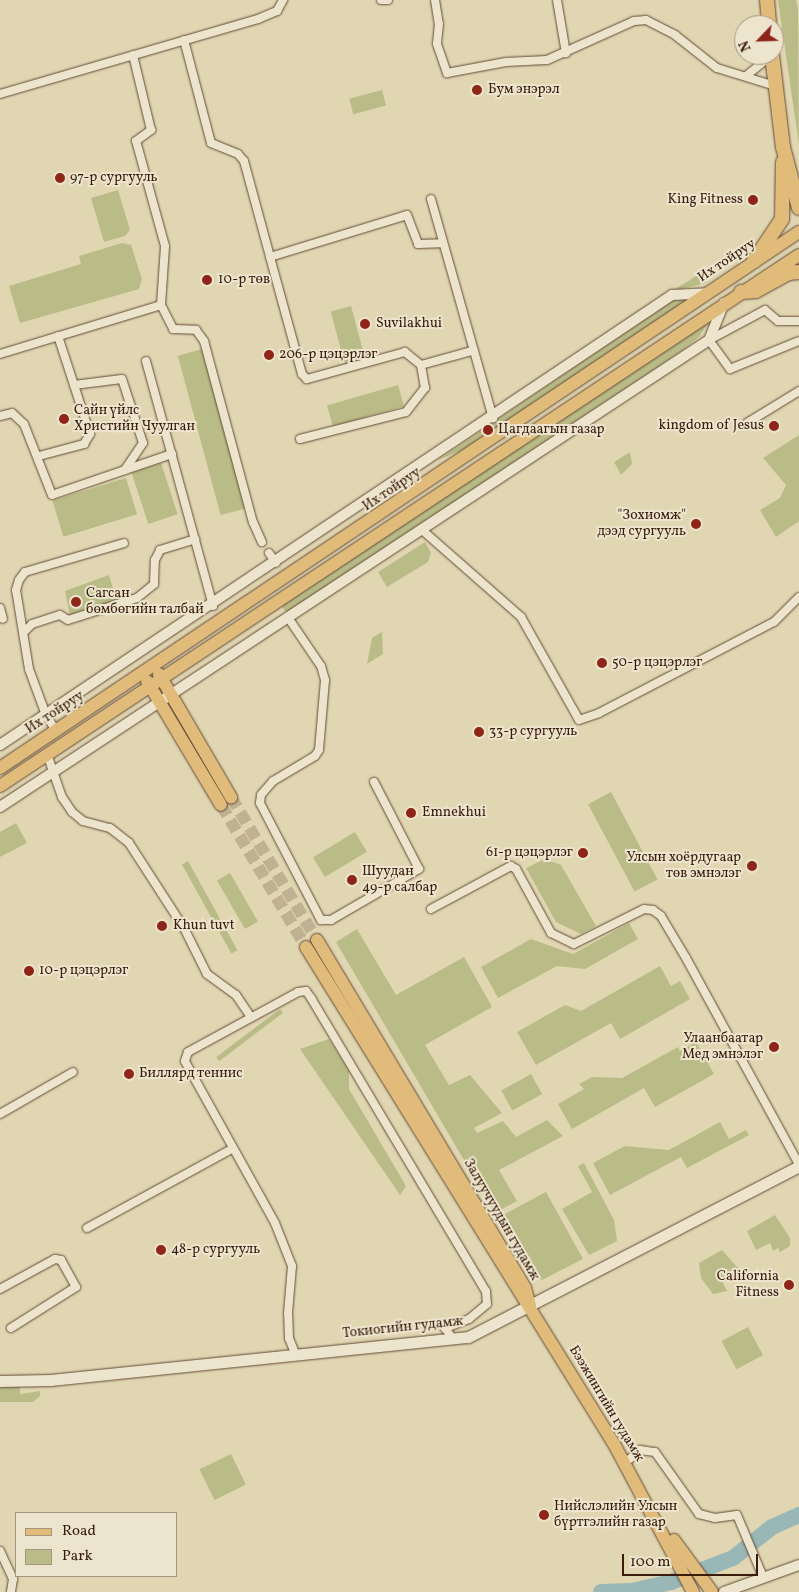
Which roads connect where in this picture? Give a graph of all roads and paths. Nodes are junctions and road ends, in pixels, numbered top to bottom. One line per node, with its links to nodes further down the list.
1 (283, 0): 8 (street)
2 (381, 0): 3 (street)
3 (388, 0)
4 (435, 0): 9 (street)
5 (556, 0): 9 (street)
6 (767, 0): 7 (highway)
7 (768, 15)
8 (184, 40): 10 (street); 22 (street)
9 (566, 53): 13 (street)
10 (133, 55): 15 (street); 28 (street)
11 (760, 65): 13 (street)
12 (773, 65): 14 (highway)
13 (746, 76): 14 (street)
14 (775, 86): 16 (highway)
15 (0, 94)
16 (783, 147): 18 (highway); 23 (highway)
17 (431, 199): 20 (street)
18 (799, 208)
19 (799, 232): 23 (main road, Их тойруу)
20 (442, 243): 22 (street); 33 (street)
21 (799, 254): 25 (main road, Их тойруу)
22 (270, 257): 36 (street)
23 (754, 261): 26 (main road, Их тойруу)
24 (799, 272): 25 (highway)
25 (741, 292): 27 (main road, Их тойруу)
26 (707, 293): 40 (street); 58 (main road, Их тойруу)
27 (725, 302): 31 (street); 60 (main road, Их тойруу)
28 (161, 304): 30 (street); 48 (street)
29 (799, 321): 31 (street)
30 (58, 336): 34 (street); 37 (street)
31 (709, 340): 32 (street); 46 (street)
32 (799, 341)
33 (472, 351): 36 (street); 40 (street)
34 (0, 354)
35 (146, 360): 43 (street)
36 (421, 365): 42 (street)
37 (74, 386): 44 (street); 45 (street)
38 (799, 391): 41 (street)
39 (0, 416): 44 (street)
40 (493, 418): 51 (street)
41 (747, 423)
42 (300, 438)
43 (172, 454): 45 (street); 47 (street)
44 (39, 456): 45 (street)
45 (124, 470)
46 (422, 530): 52 (street); 56 (street)
47 (195, 538): 53 (street); 57 (street)
48 (262, 542)
49 (124, 543): 57 (street)
50 (269, 553): 51 (street)
51 (276, 563): 53 (street)
52 (799, 597)
53 (213, 606): 64 (street)
54 (0, 608): 55 (street)
55 (3, 619)
56 (289, 619): 62 (street); 70 (street)
57 (24, 632): 64 (street)
58 (154, 667): 59 (main road, Их тойруу); 60 (main road)
59 (143, 674): 61 (main road); 65 (main road, Их тойруу)
60 (162, 680): 61 (main road, Их тойруу); 62 (main road)
61 (151, 687): 63 (main road); 67 (main road, Их тойруу)
62 (172, 697): 63 (street); 63 (main road)
63 (161, 704): 69 (street)
64 (46, 715): 65 (street); 66 (street)
65 (56, 730): 68 (main road, Их тойруу)
66 (0, 746)
67 (47, 754): 69 (street); 71 (main road, Их тойруу)
68 (0, 768)
69 (54, 771): 72 (street); 75 (street)
70 (374, 782)
71 (0, 786)
72 (0, 807)
73 (431, 909): 79 (street)
74 (311, 943): 82 (main road, Залуучуудын гудамж)
75 (251, 1017): 78 (street); 84 (street)
76 (73, 1072): 77 (street)
77 (0, 1114)
78 (232, 1149): 80 (street); 85 (street)
79 (799, 1165): 82 (main road, Токиогийн гудамж)
80 (87, 1228)
81 (0, 1289): 83 (street)
82 (530, 1307): 84 (main road, Токиогийн гудамж); 87 (main road, Бээжингийн гудамж)
83 (11, 1328)
84 (453, 1340): 85 (main road, Токиогийн гудамж)
85 (295, 1353): 86 (main road, Токиогийн гудамж)
86 (0, 1381)
87 (625, 1463): 88 (main road, Бээжингийн гудамж); 91 (street)
88 (655, 1517): 94 (main road, Бээжингийн гудамж); 95 (main road, Бээжингийн гудамж)
89 (0, 1551): 93 (street)
90 (799, 1565): 91 (street)
91 (761, 1573): 92 (street)
92 (725, 1591)
93 (11, 1592)
94 (693, 1592)
95 (712, 1592)

